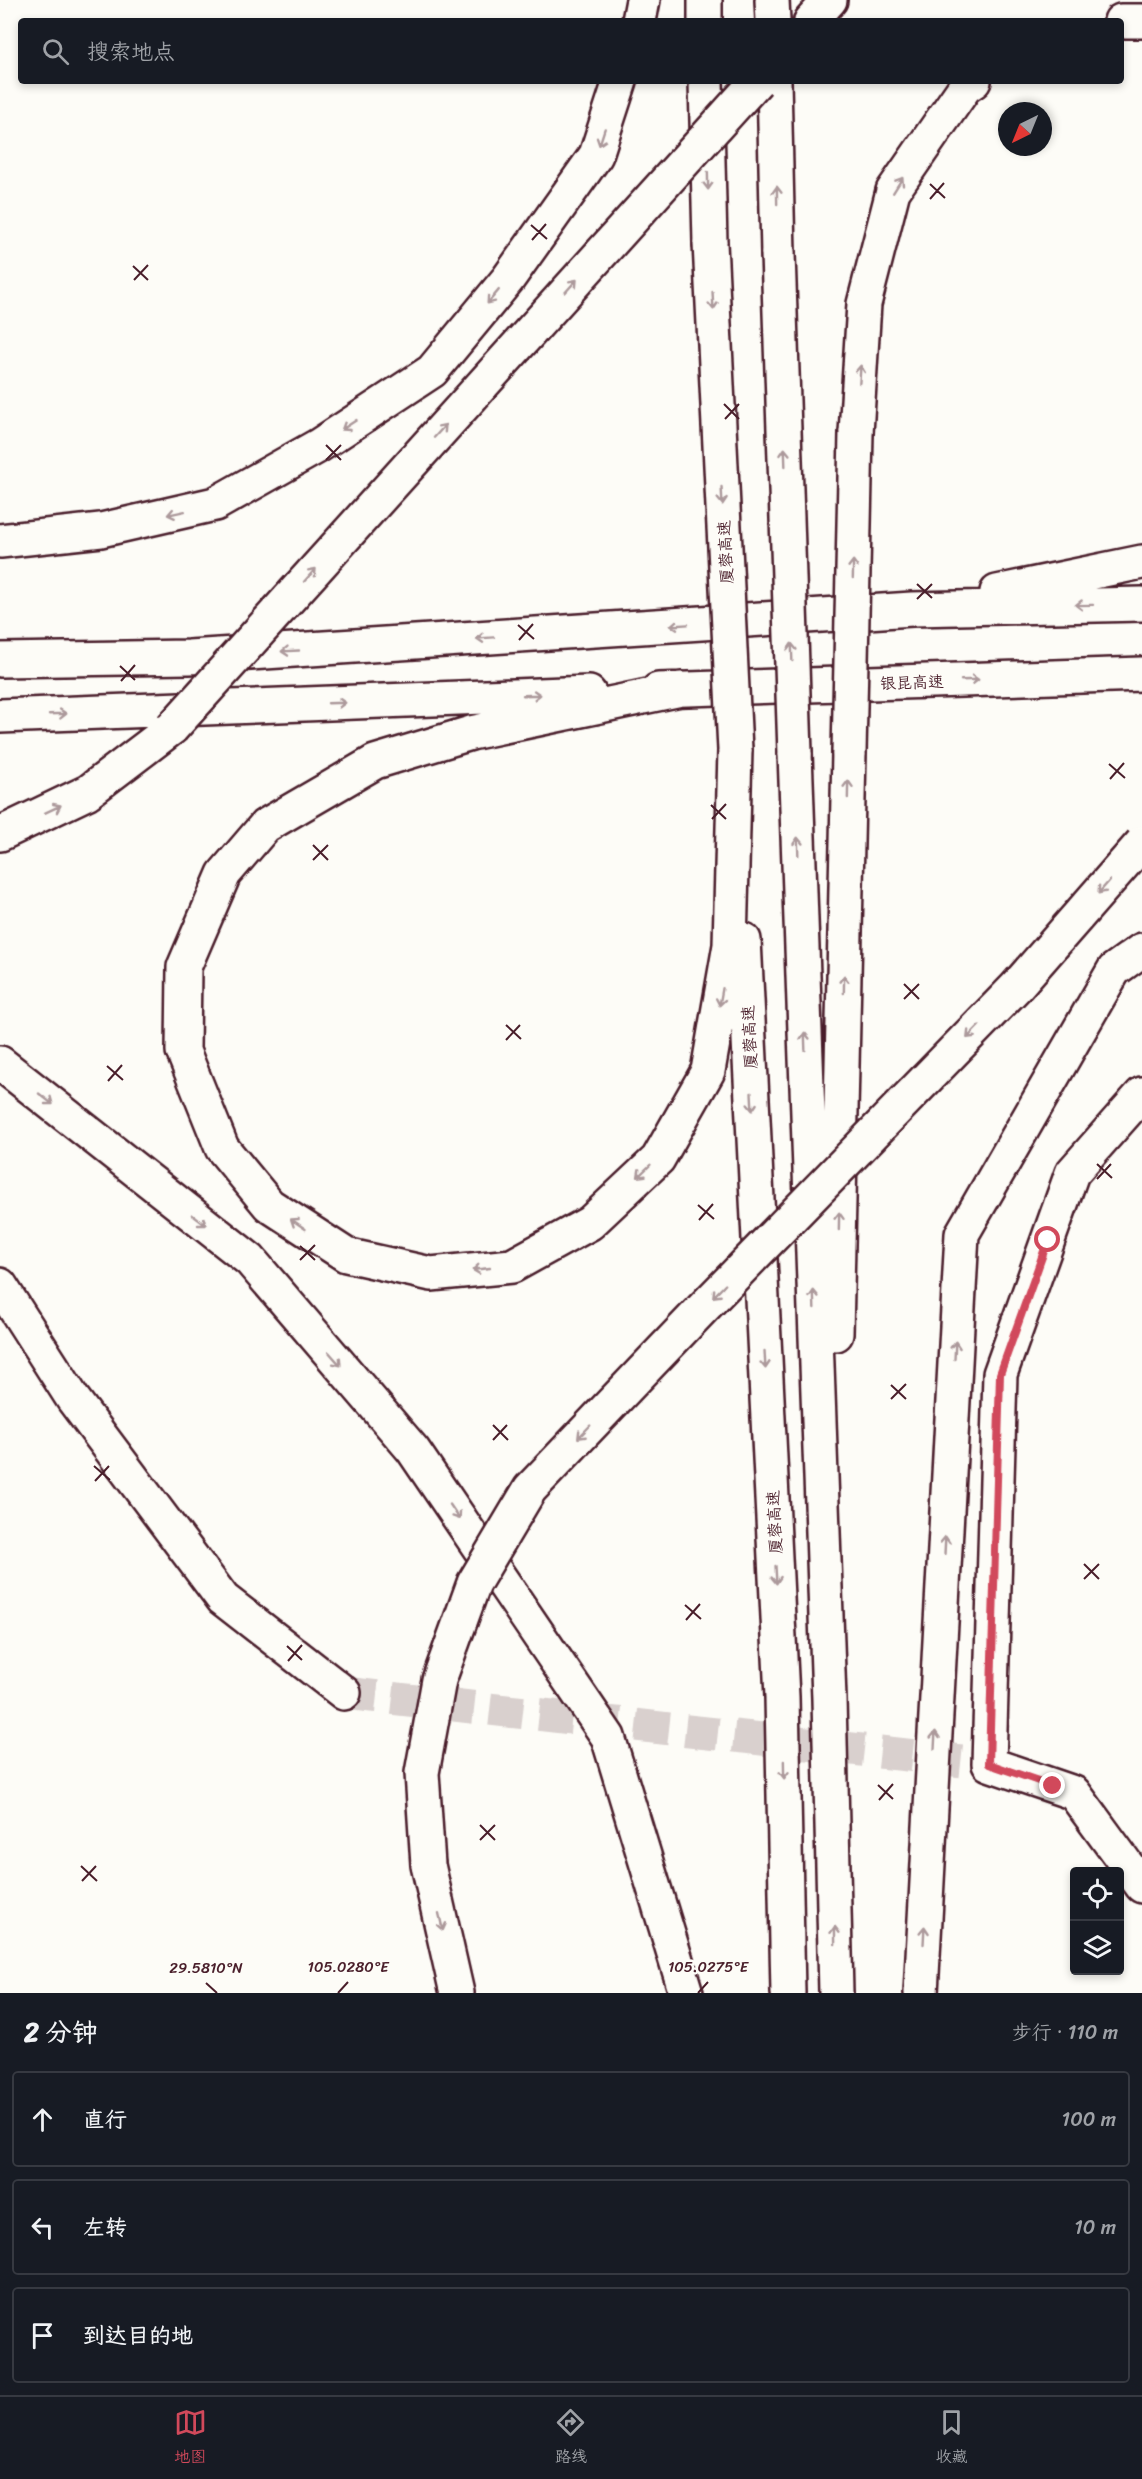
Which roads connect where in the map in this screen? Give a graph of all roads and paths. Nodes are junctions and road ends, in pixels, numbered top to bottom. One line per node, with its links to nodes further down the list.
1 (643, 0): 5 (main road)
2 (705, 0): 6 (main road)
3 (772, 0): 7 (main road)
4 (830, 0): 8 (main road)
5 (640, 18)
6 (705, 18)
7 (773, 18)
8 (814, 18)
9 (1124, 21): 10 (main road)
10 (1142, 21)
11 (619, 84): 16 (main road, one-way to 16)
12 (706, 84): 24 (main road, 厦蓉高速, one-way to 24, bridge)
13 (754, 84): 25 (main road, one-way to 13, bridge)
14 (774, 84): 32 (main road, one-way to 14, bridge)
15 (970, 84): 32 (main road, one-way to 15, bridge)
16 (0, 541)
17 (1142, 562): 19 (main road)
18 (1142, 604): 19 (main road, one-way to 19)
19 (912, 609): 20 (main road, one-way to 20)
20 (0, 660)
21 (1142, 674): 22 (main road, 银昆高速, one-way to 21)
22 (681, 689): 23 (main road, one-way to 22); 24 (main road, one-way to 22)
23 (0, 716)
24 (735, 750): 36 (main road, 厦蓉高速, one-way to 36)
25 (0, 834)
26 (1142, 843): 34 (main road, one-way to 34, bridge)
27 (1142, 950): 38 (main road, one-way to 27)
28 (0, 1063): 35 (main road, one-way to 35)
29 (1142, 1094): 33 (main road)
30 (0, 1285): 31 (main road)
31 (344, 1693)
32 (829, 1699): 37 (main road, one-way to 32)
33 (1142, 1886)
34 (457, 1993)
35 (686, 1993)
36 (788, 1993)
37 (836, 1993)
38 (921, 1993)

